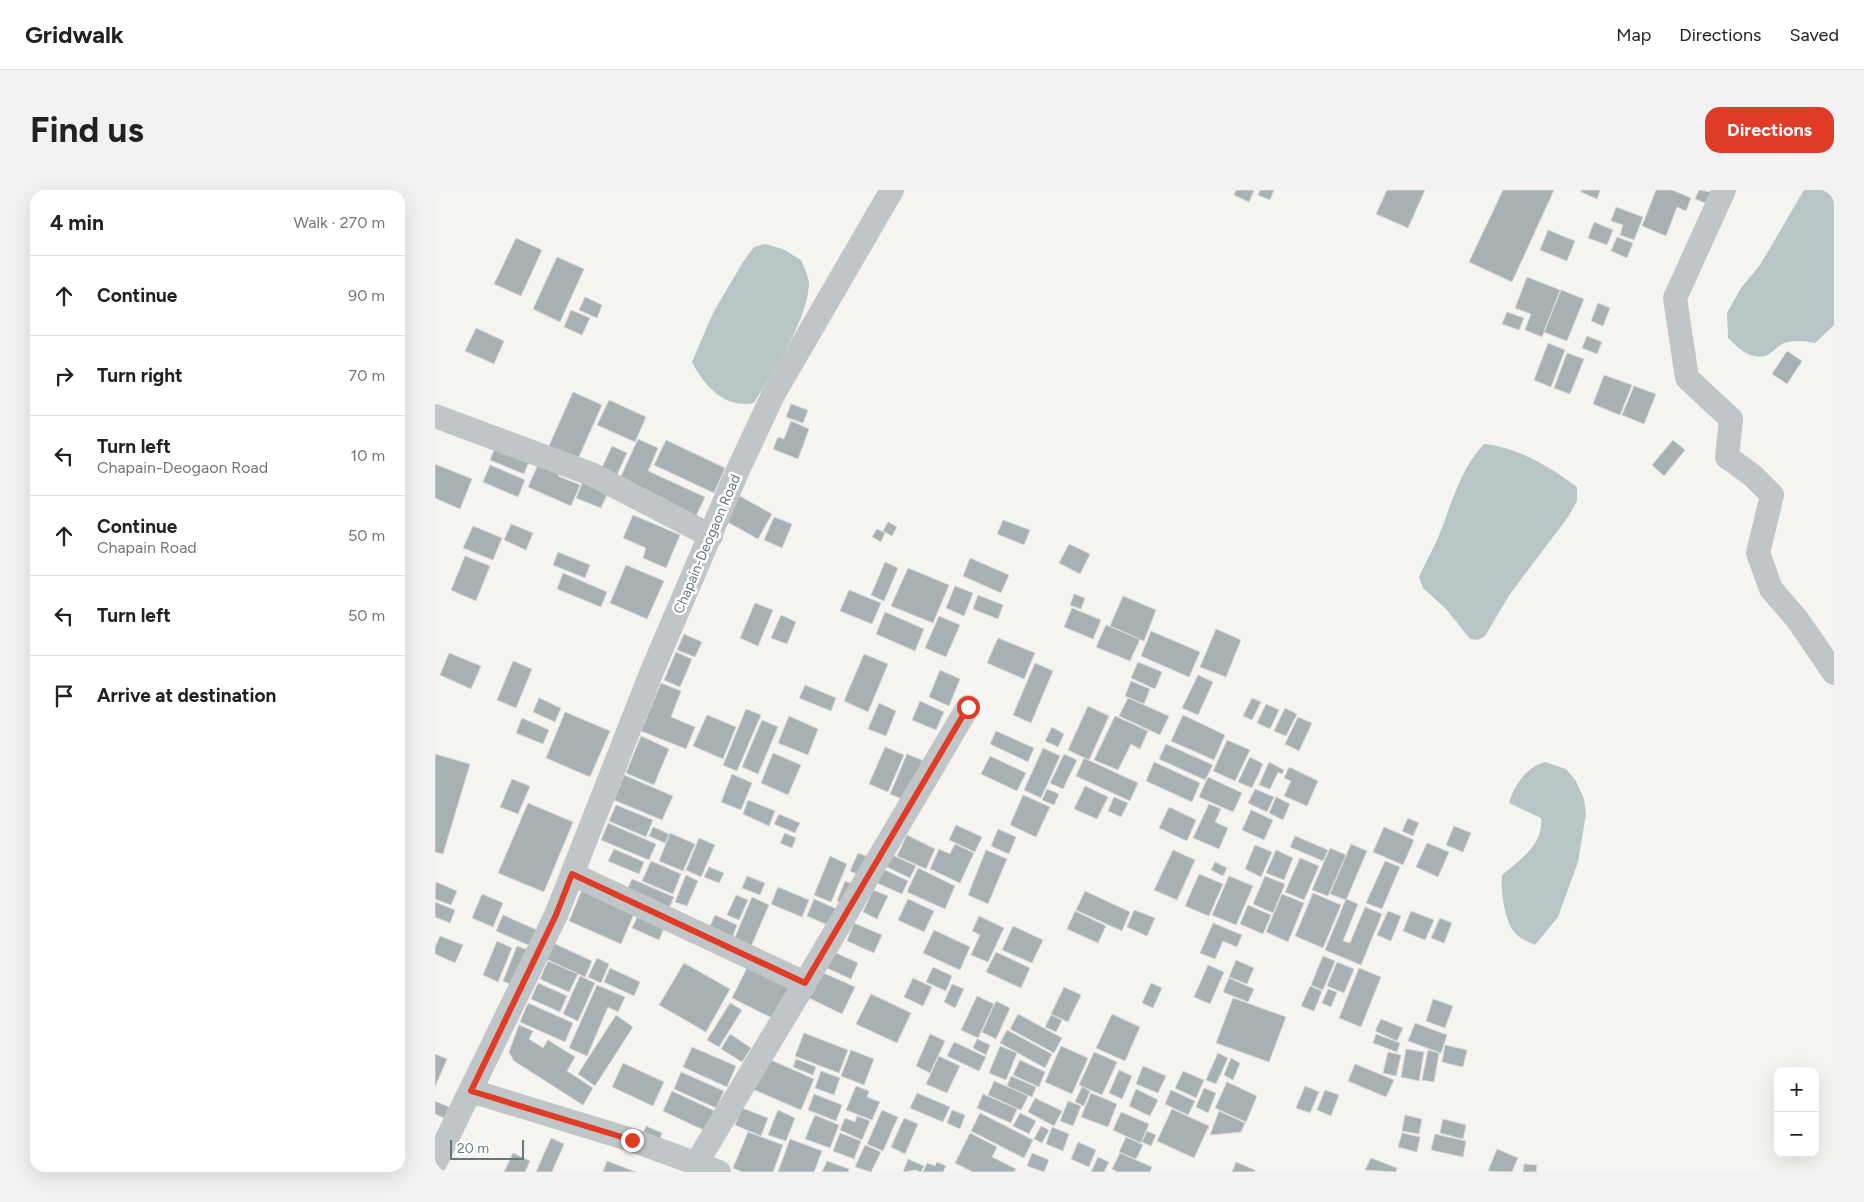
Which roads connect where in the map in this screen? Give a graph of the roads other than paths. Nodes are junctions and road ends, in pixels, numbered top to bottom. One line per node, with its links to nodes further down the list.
1 (892, 190): 4 (street, Chapain-Deogaon Road)
2 (1724, 190): 5 (street)
3 (435, 416): 4 (street)
4 (711, 536): 7 (street, Chapain-Deogaon Road)
5 (1834, 673)
6 (968, 707): 8 (street)
7 (572, 874): 8 (street); 9 (street, Chapain-Deogaon Road)
8 (805, 983): 11 (street)
9 (471, 1091): 10 (street, Chapain-Deogaon Road); 11 (street)
10 (435, 1163)
11 (696, 1164): 12 (street)
12 (719, 1172)

